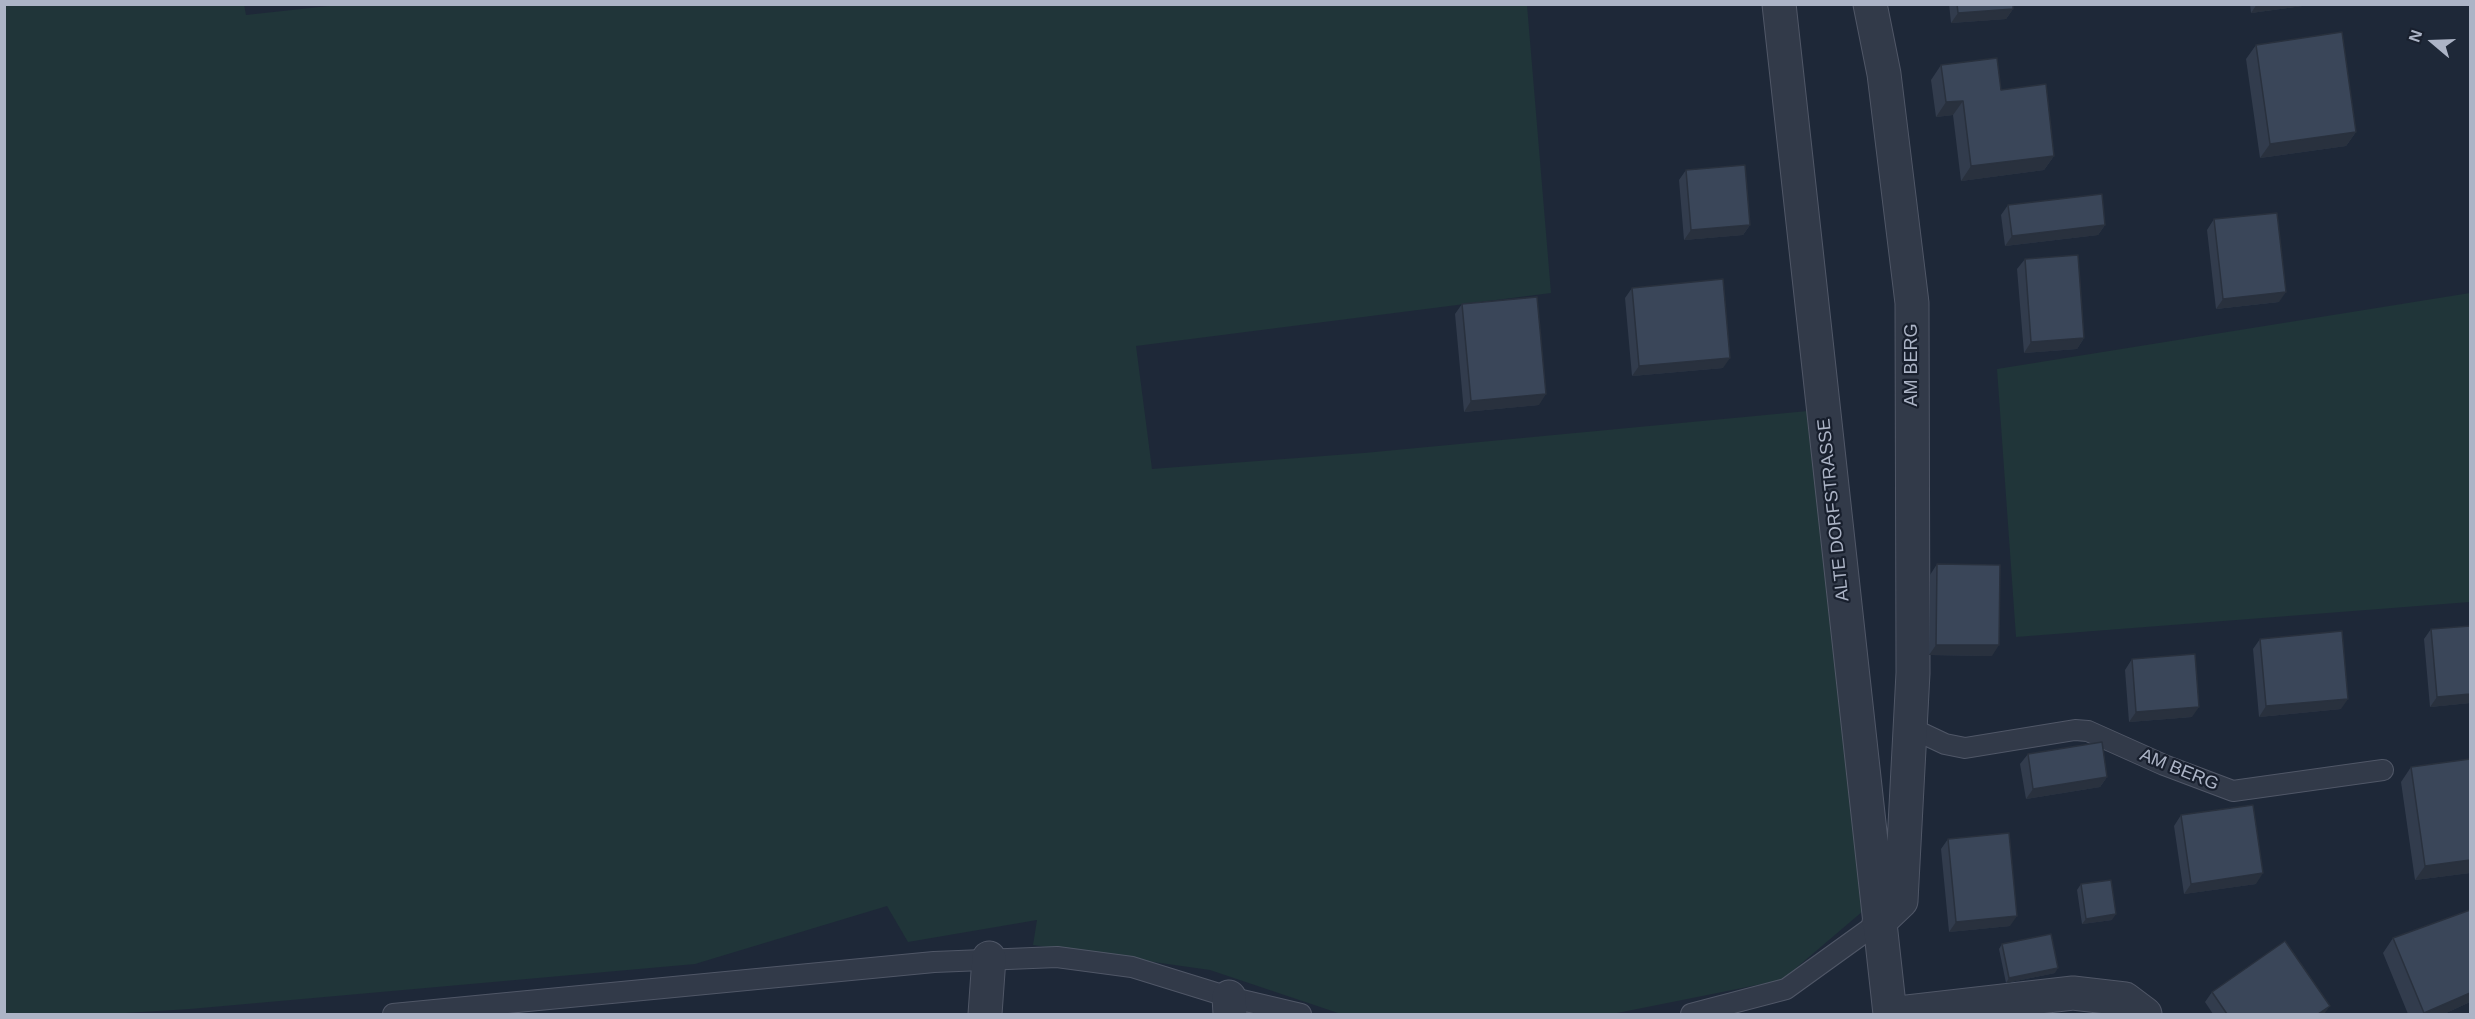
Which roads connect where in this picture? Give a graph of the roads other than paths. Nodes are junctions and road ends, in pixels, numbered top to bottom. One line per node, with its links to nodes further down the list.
1 (1779, 4): 5 (street, ALTE DORFSTRASSE)
2 (1870, 4): 3 (street, AM BERG)
3 (1911, 728): 4 (lane, AM BERG); 5 (street, AM BERG)
4 (2383, 770)
5 (1879, 922): 11 (lane); 12 (street, ALTE DORFSTRASSE)
6 (989, 958): 7 (lane); 8 (lane); 9 (street)
7 (1230, 1006): 10 (lane)
8 (393, 1014)
9 (985, 1014)
10 (1301, 1014)
11 (1691, 1014)
12 (1890, 1014): 13 (street)
13 (2145, 1014)

